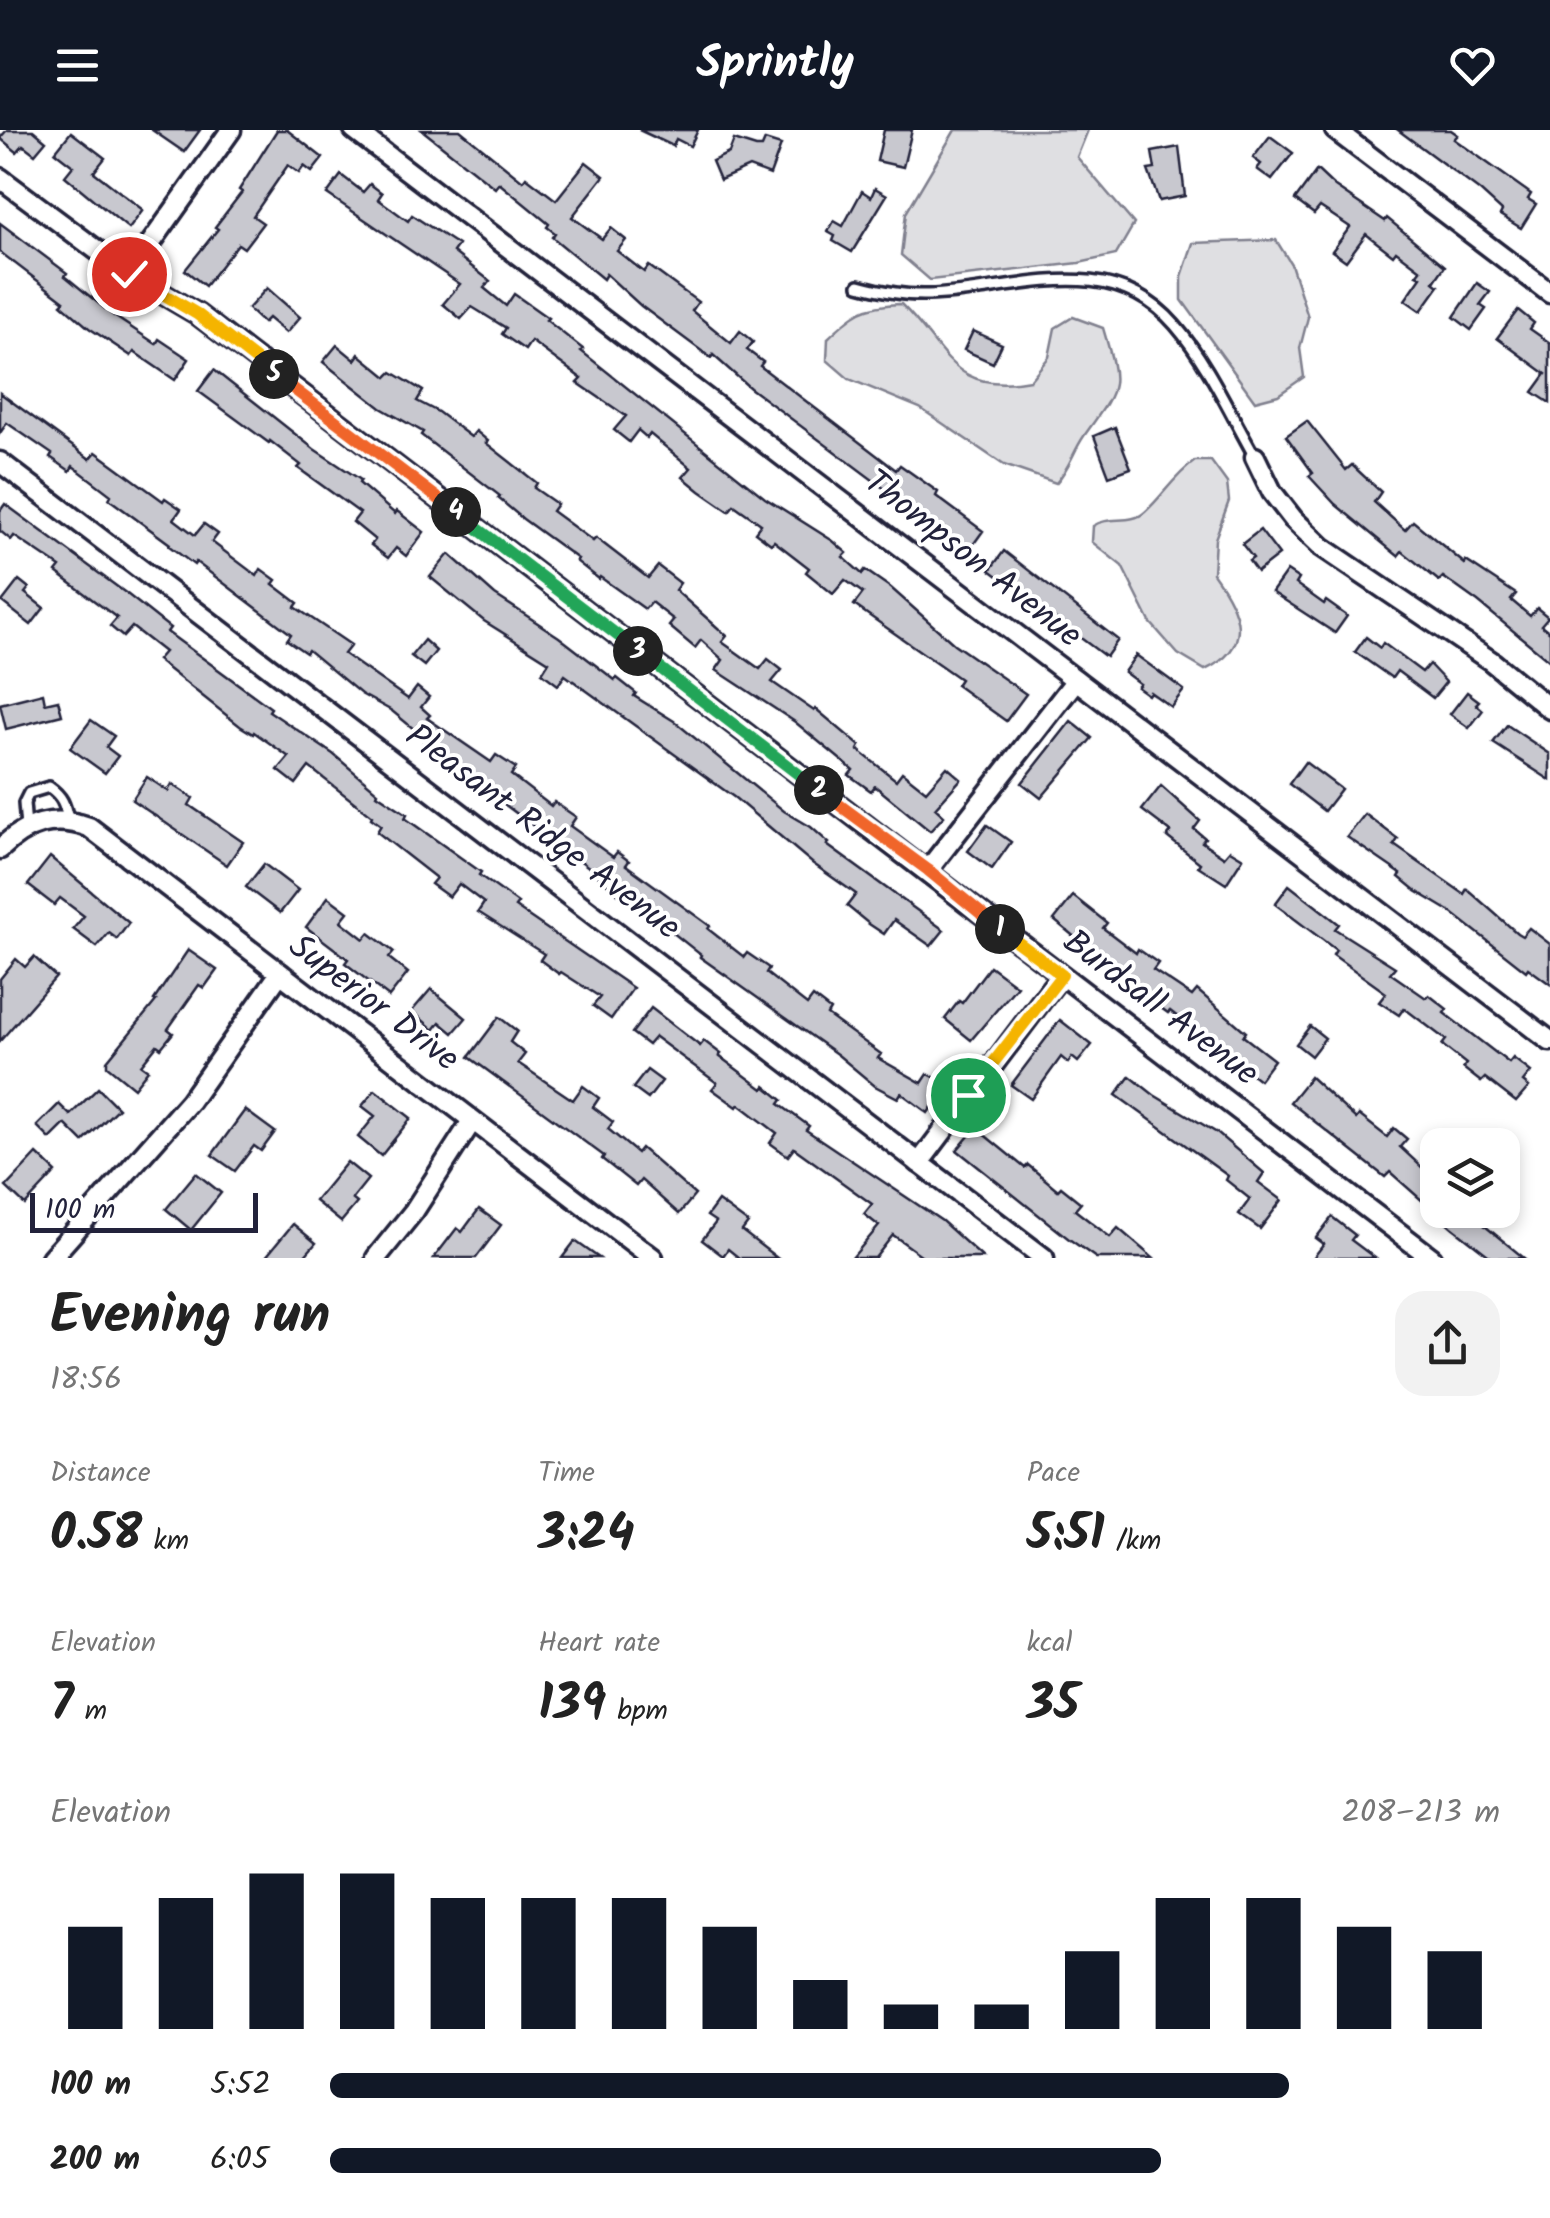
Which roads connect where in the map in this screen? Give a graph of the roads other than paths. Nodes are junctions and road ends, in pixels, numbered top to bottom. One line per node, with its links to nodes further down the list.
1 (231, 130): 5 (street)
2 (354, 130): 10 (street, Thompson Avenue)
3 (1335, 130): 7 (street)
4 (0, 178): 5 (street, Burdsall Avenue)
5 (129, 274): 15 (street, Burdsall Avenue)
6 (859, 286): 8 (lane)
7 (1550, 293)
8 (1255, 457): 11 (street)
9 (0, 462): 20 (street, Pleasant Ridge Avenue)
10 (1076, 680): 15 (street); 18 (street, Thompson Avenue)
11 (1550, 709)
12 (68, 820): 13 (street); 13 (lane); 16 (street, Superior Drive)
13 (26, 828): 14 (street)
14 (0, 848)
15 (928, 870): 17 (street, Burdsall Avenue)
16 (280, 974): 19 (street, Superior Drive); 21 (street)
17 (1062, 975): 20 (street); 25 (street, Burdsall Avenue)
18 (1550, 1040)
19 (472, 1121): 22 (street); 23 (street, Superior Drive)
20 (919, 1163): 24 (street, Pleasant Ridge Avenue)
21 (51, 1258)
22 (376, 1258)
23 (653, 1258)
24 (1044, 1258)
25 (1432, 1258)

